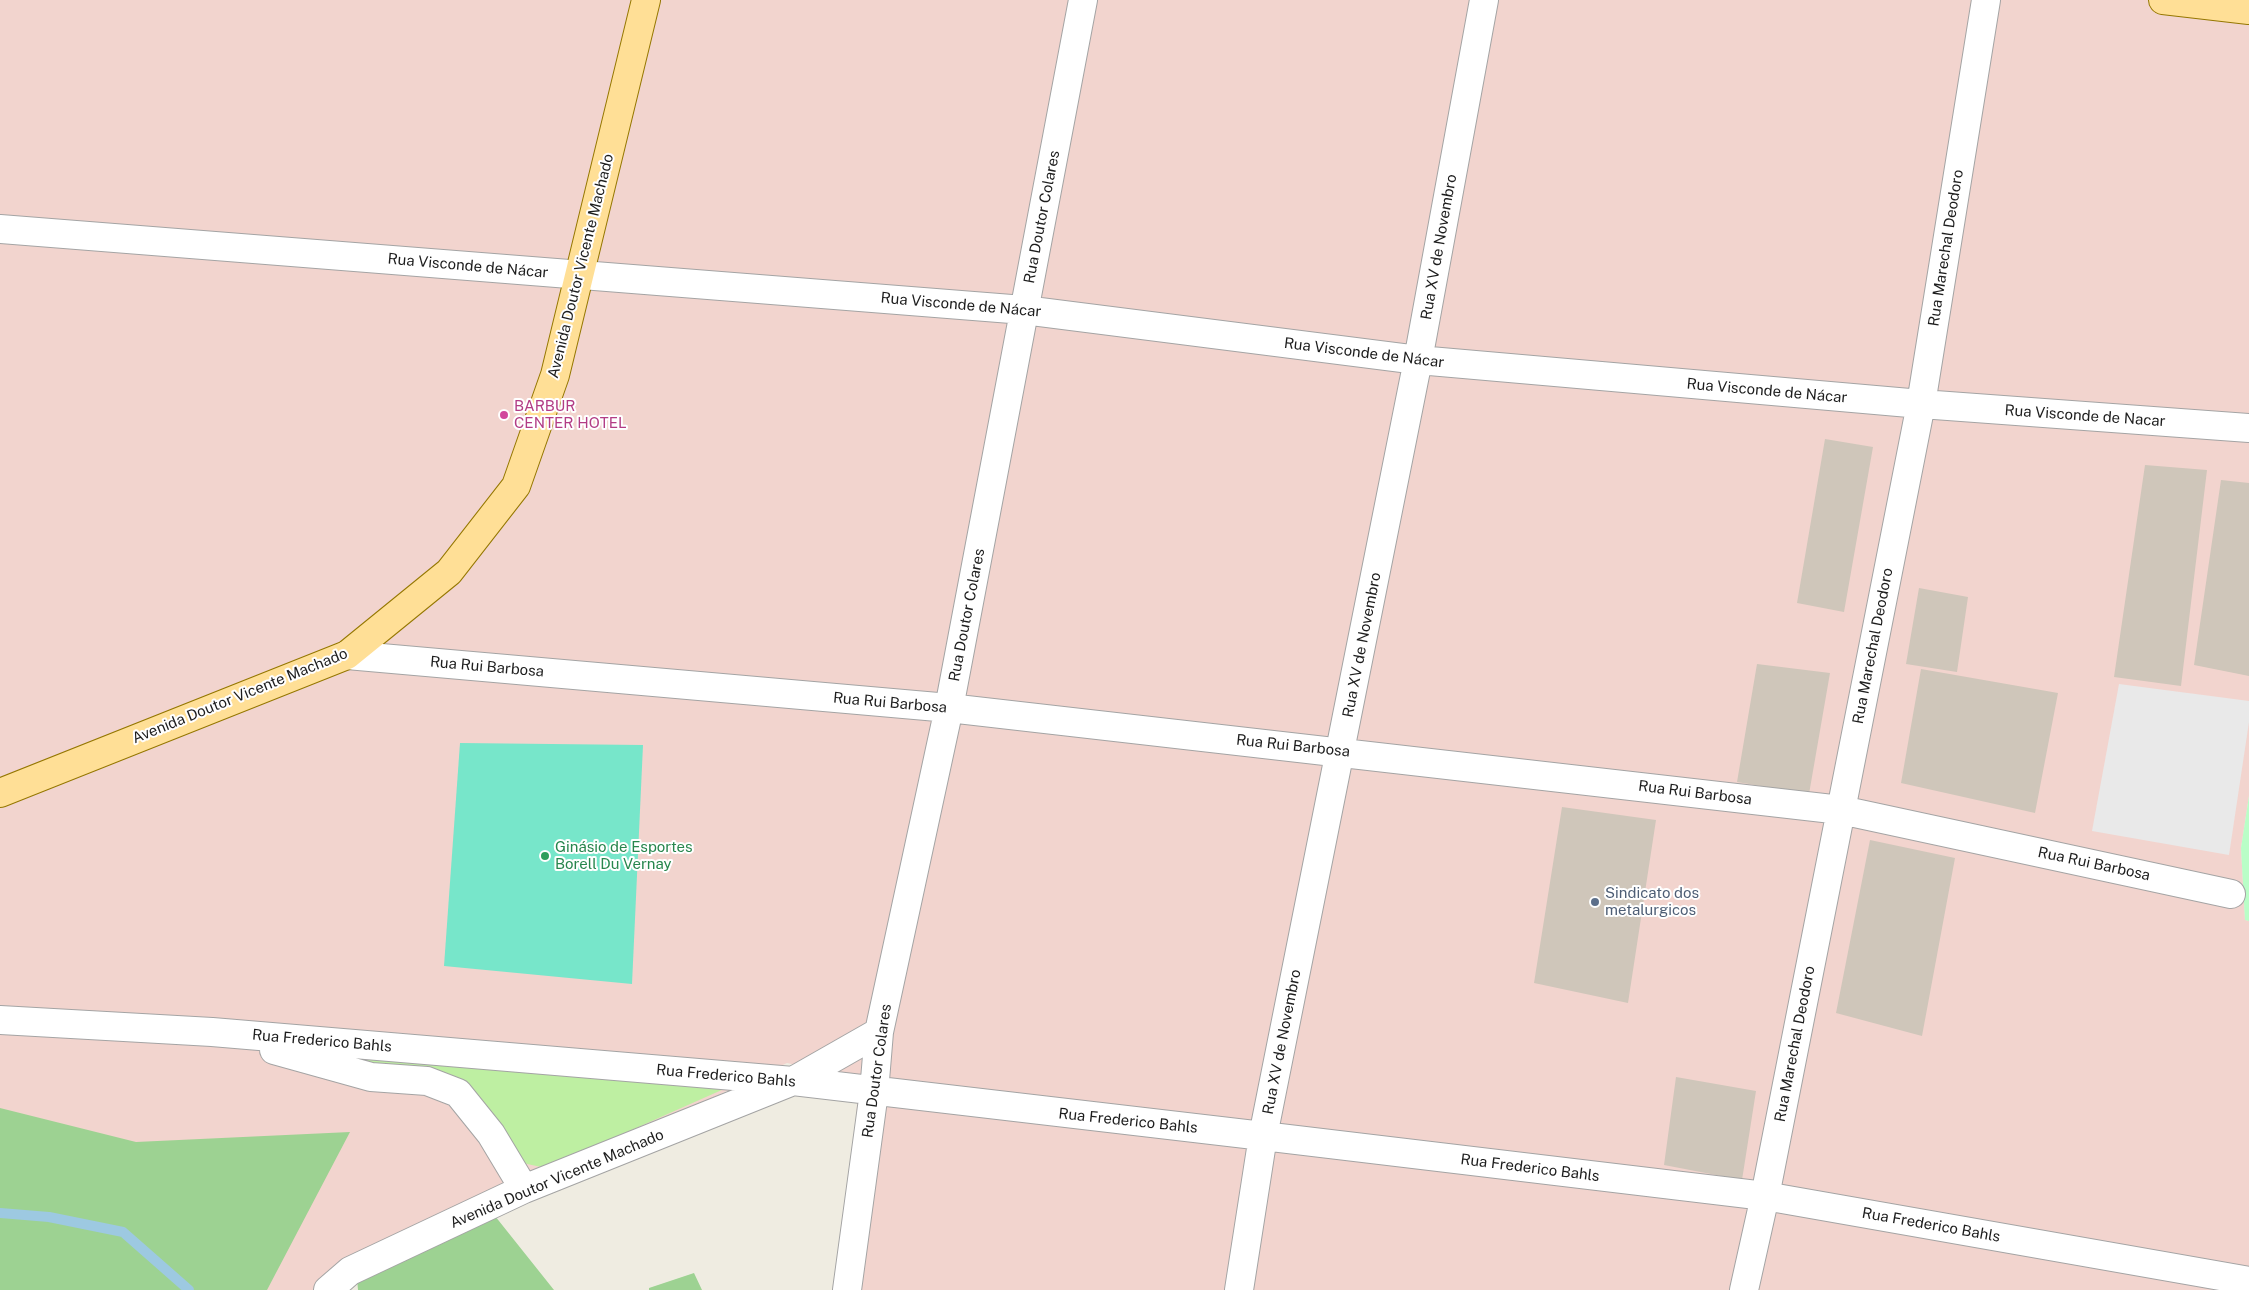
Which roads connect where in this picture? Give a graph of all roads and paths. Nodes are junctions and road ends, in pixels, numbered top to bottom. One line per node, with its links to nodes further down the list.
1 (646, 0): 8 (main road, Avenida Doutor Vicente Machado)
2 (1083, 0): 9 (street, Rua Doutor Colares)
3 (1484, 0): 10 (street, Rua XV de Novembro)
4 (1986, 0): 11 (street, Rua Marechal Deodoro)
5 (2163, 0): 6 (main road)
6 (2249, 10)
7 (0, 228): 8 (street, Rua Visconde de Nácar)
8 (579, 275): 9 (street, Rua Visconde de Nácar); 13 (main road, Avenida Doutor Vicente Machado)
9 (1024, 310): 10 (street, Rua Visconde de Nácar); 14 (street, Rua Doutor Colares)
10 (1418, 360): 11 (street, Rua Visconde de Nácar); 15 (street, Rua XV de Novembro)
11 (1920, 404): 12 (street, Rua Visconde de Nacar); 17 (street, Rua Marechal Deodoro)
12 (2249, 428)
13 (347, 655): 14 (street, Rua Rui Barbosa); 16 (main road, Avenida Doutor Vicente Machado)
14 (949, 708): 15 (street, Rua Rui Barbosa); 21 (street, Rua Doutor Colares)
15 (1341, 751): 17 (street, Rua Rui Barbosa); 24 (street, Rua XV de Novembro)
16 (0, 793)
17 (1840, 810): 18 (street, Rua Rui Barbosa); 26 (street, Rua Marechal Deodoro)
18 (2231, 894)
19 (0, 1020): 20 (street, Rua Frederico Bahls)
20 (212, 1032): 22 (street, Rua Frederico Bahls); 25 (street)
21 (879, 1032): 22 (street, Avenida Doutor Vicente Machado); 23 (street, Rua Doutor Colares)
22 (793, 1081): 23 (street, Rua Frederico Bahls); 25 (street, Avenida Doutor Vicente Machado)
23 (874, 1092): 24 (street, Rua Frederico Bahls); 29 (street, Rua Doutor Colares)
24 (1263, 1136): 26 (street, Rua Frederico Bahls); 30 (street, Rua XV de Novembro)
25 (524, 1189): 28 (street, Avenida Doutor Vicente Machado)
26 (1765, 1196): 27 (street, Rua Frederico Bahls); 31 (street, Rua Marechal Deodoro)
27 (2249, 1281)
28 (328, 1290)
29 (847, 1290)
30 (1239, 1290)
31 (1744, 1290)

